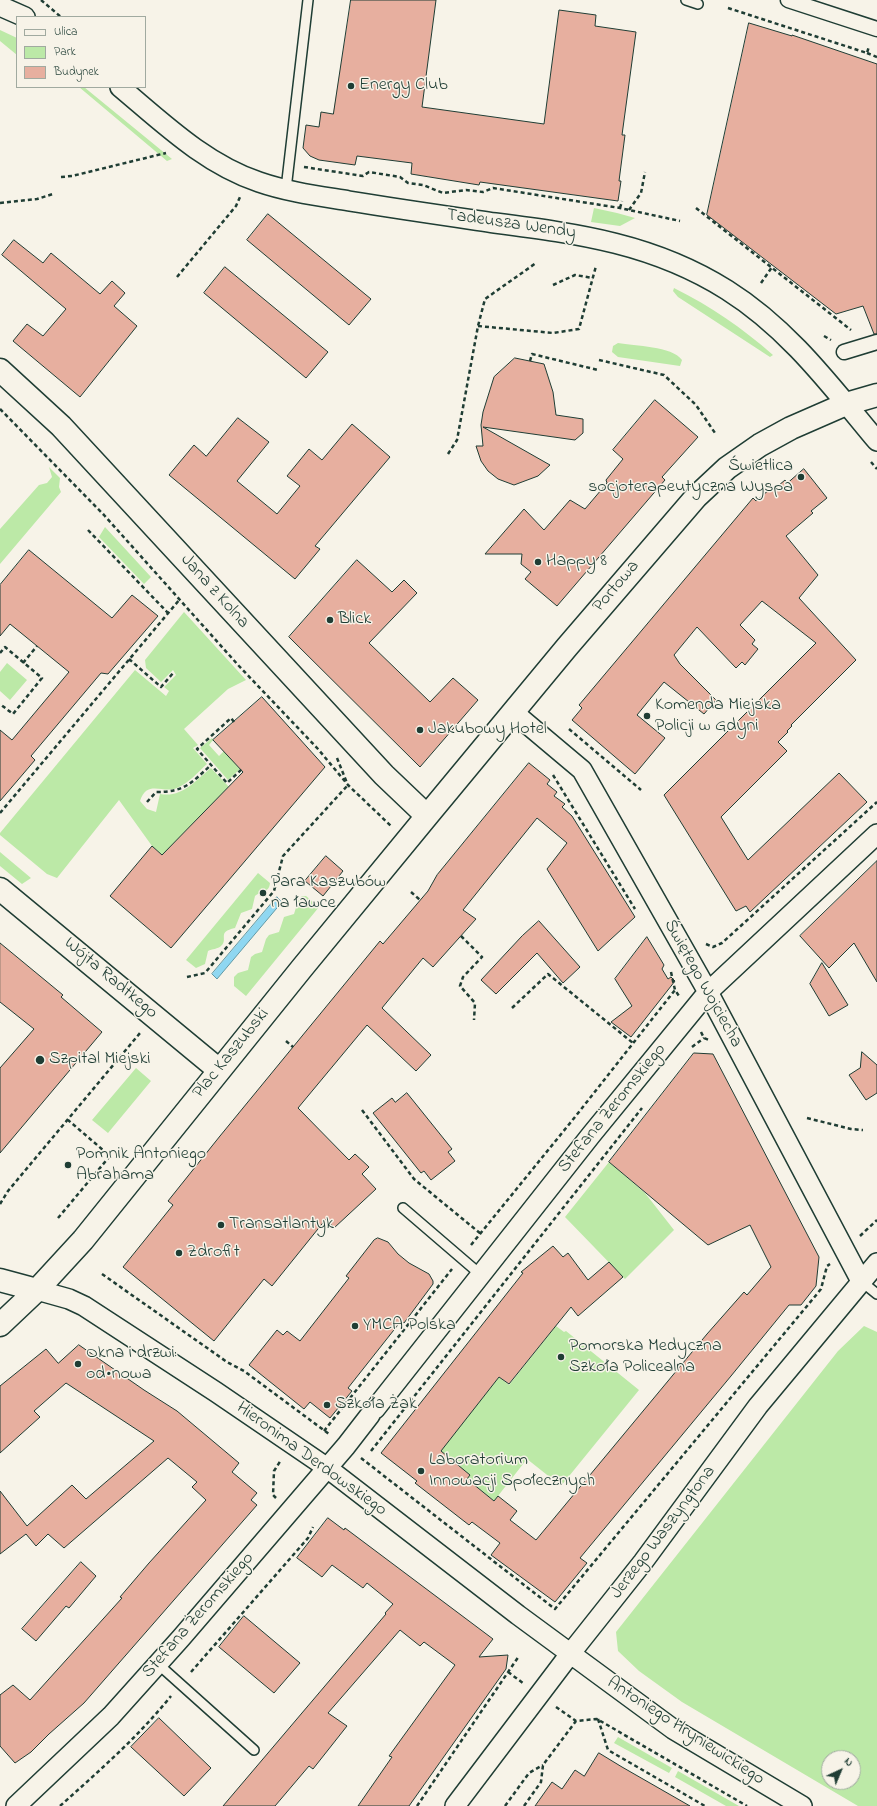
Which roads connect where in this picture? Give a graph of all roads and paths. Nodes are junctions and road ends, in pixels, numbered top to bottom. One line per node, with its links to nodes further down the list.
1 (41, 0): 9 (path)
2 (308, 0): 15 (lane)
3 (686, 0): 5 (lane)
4 (788, 0): 10 (street)
5 (698, 4)
6 (0, 6): 8 (street)
7 (728, 8): 11 (path)
8 (20, 11)
9 (60, 16)
10 (876, 29): 11 (path)
11 (867, 53): 12 (path)
12 (877, 57)
13 (121, 88): 18 (street, Tadeusza Wendy)
14 (170, 152): 17 (path)
15 (289, 166): 18 (lane); 23 (path)
16 (645, 172): 25 (path)
17 (61, 177)
18 (286, 189): 43 (street, Tadeusza Wendy)
19 (53, 194): 22 (path)
20 (241, 194): 30 (path)
21 (622, 201): 23 (path)
22 (0, 203)
23 (620, 208): 25 (path)
24 (696, 208): 29 (path)
25 (629, 210): 26 (path)
26 (680, 221)
27 (536, 263): 34 (path)
28 (596, 266): 31 (path)
29 (772, 268): 32 (path); 35 (path)
30 (177, 277)
31 (593, 278): 33 (path); 34 (path)
32 (760, 283)
33 (553, 285)
34 (478, 326): 47 (path)
35 (851, 331)
36 (877, 342): 37 (street)
37 (844, 352)
38 (599, 360): 45 (path)
39 (530, 361): 41 (path)
40 (0, 370): 71 (street, Jana z Kolna)
41 (598, 370)
42 (877, 395): 43 (street)
43 (846, 404): 46 (street, Tadeusza Wendy); 59 (street, Portowa)
44 (0, 409): 51 (path)
45 (715, 433)
46 (877, 441)
47 (448, 454)
48 (871, 462): 49 (path)
49 (877, 469)
50 (88, 530): 52 (path)
51 (180, 599): 52 (path); 66 (path)
52 (168, 613): 55 (path)
53 (37, 646): 56 (path)
54 (0, 653): 56 (path)
55 (129, 659): 57 (path); 70 (path)
56 (23, 663): 58 (path)
57 (174, 672)
58 (0, 704)
59 (513, 712): 71 (street, Portowa); 82 (street, Świętego Wojciecha)
60 (234, 722): 63 (path)
61 (569, 729): 67 (path)
62 (334, 754): 66 (path)
63 (211, 765): 64 (path); 68 (path)
64 (243, 768)
65 (550, 772): 77 (path)
66 (348, 786): 73 (path); 81 (path)
67 (642, 790)
68 (147, 802)
69 (877, 802): 79 (path)
70 (0, 813)
71 (427, 816): 73 (street, Plac Kaszubski)
72 (877, 834): 82 (street, Stefana Żeromskiego)
73 (407, 841): 91 (street, Plac Kaszubski)
74 (0, 889): 91 (street, Wójta Radtkego)
75 (410, 892): 76 (path)
76 (420, 900)
77 (639, 916)
78 (461, 936): 84 (path)
79 (722, 943)
80 (671, 969): 88 (path)
81 (187, 977)
82 (708, 992): 103 (street, Stefana Żeromskiego); 109 (street, Świętego Wojciecha)
83 (512, 1008): 88 (path)
84 (474, 1020)
85 (143, 1030): 95 (path)
86 (704, 1038): 90 (path)
87 (286, 1041): 89 (path)
88 (633, 1043): 101 (path)
89 (293, 1047)
90 (689, 1049)
91 (219, 1070): 110 (street, Plac Kaszubski)
92 (645, 1105): 115 (path)
93 (362, 1110): 101 (path)
94 (807, 1118): 96 (path)
95 (68, 1120): 97 (path); 99 (path)
96 (863, 1130)
97 (0, 1204)
98 (403, 1208): 104 (lane)
99 (58, 1218)
100 (877, 1220): 102 (path)
101 (480, 1234): 103 (path); 104 (path)
102 (856, 1240)
103 (500, 1250): 107 (street, Stefana Żeromskiego)
104 (461, 1258): 107 (lane); 113 (path)
105 (877, 1263): 109 (street, Jerzego Waszyngtona)
106 (828, 1266): 118 (path)
107 (481, 1275): 116 (street, Stefana Żeromskiego)
108 (0, 1280): 110 (street)
109 (861, 1281): 111 (lane); 119 (street, Jerzego Waszyngtona)
110 (37, 1290): 112 (street, Plac Kaszubski); 116 (street, Hieronima Derdowskiego)
111 (877, 1294)
112 (0, 1325)
113 (324, 1431)
114 (282, 1459): 117 (path)
115 (364, 1460)
116 (326, 1467): 119 (street, Hieronima Derdowskiego); 121 (street, Stefana Żeromskiego)
117 (273, 1495)
118 (556, 1609)
119 (570, 1654): 127 (street, Jerzego Waszyngtona); 132 (street, Antoniego Hryniewickiego)
120 (520, 1656): 126 (path)
121 (158, 1664): 123 (lane); 125 (street, Stefana Żeromskiego)
122 (598, 1719): 124 (path); 130 (path); 131 (path)
123 (254, 1750)
124 (543, 1765): 128 (path); 129 (path)
125 (16, 1806)
126 (417, 1806)
127 (455, 1806)
128 (505, 1806)
129 (524, 1806)
130 (705, 1806)
131 (747, 1806)
132 (802, 1806)

